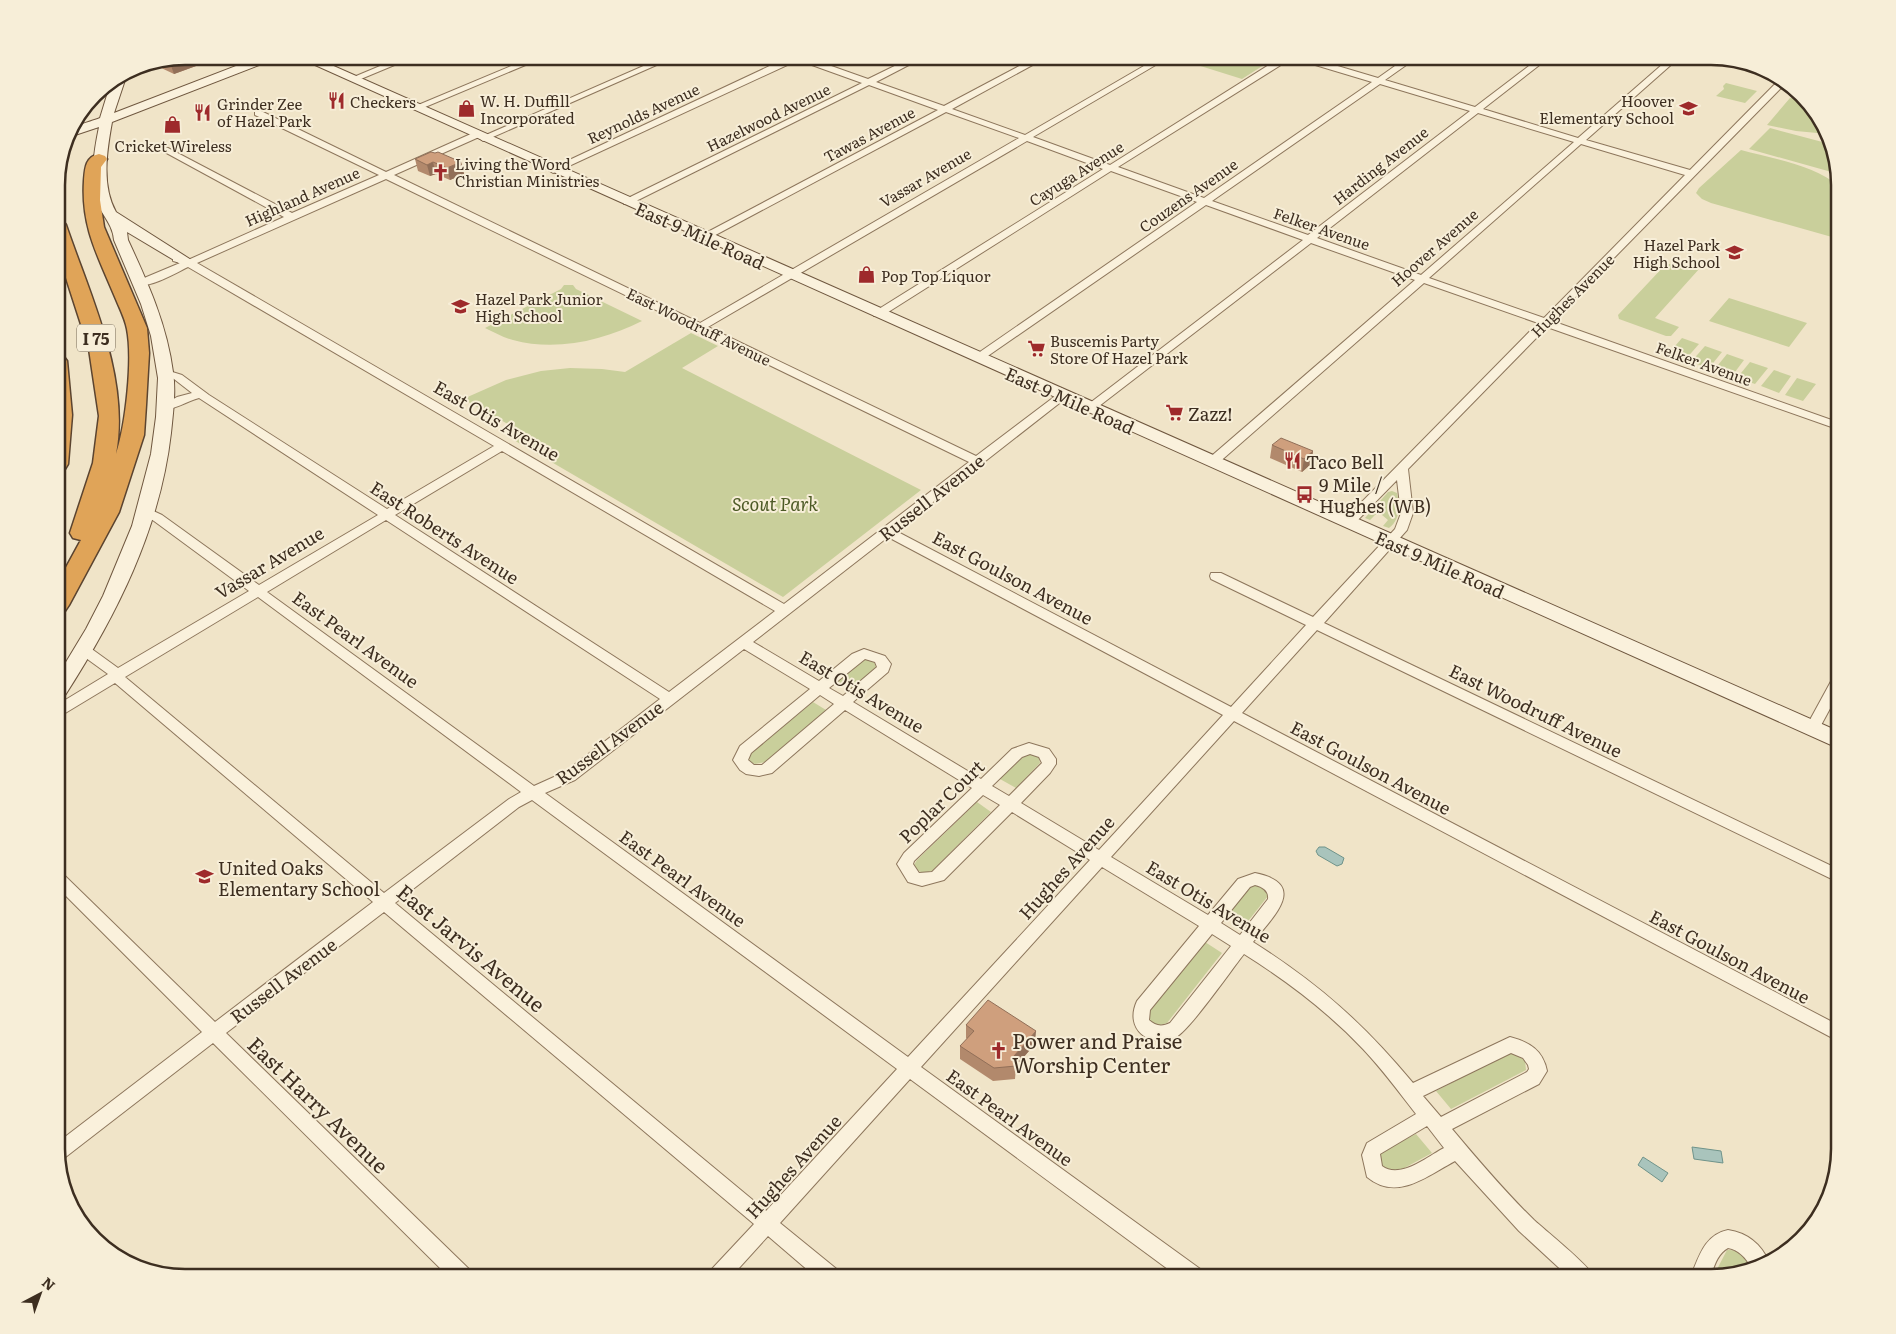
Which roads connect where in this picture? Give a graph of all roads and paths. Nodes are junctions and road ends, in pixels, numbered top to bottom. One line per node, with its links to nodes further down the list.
1 (249, 65): 22 (main road)
2 (321, 65): 16 (main road, East 9 Mile Road)
3 (389, 65): 16 (street)
4 (521, 65): 23 (street)
5 (654, 65): 29 (street, Highland Avenue)
6 (780, 65): 35 (street, Reynolds Avenue)
7 (820, 65): 17 (street, Felker Avenue)
8 (903, 65): 17 (street, Hazelwood Avenue)
9 (1028, 65): 24 (street, Tawas Avenue)
10 (1151, 65): 30 (street, Vassar Avenue)
11 (1275, 65): 34 (street, Cayuga Avenue)
12 (1323, 65): 18 (street)
13 (1403, 65): 18 (street, Couzens Avenue)
14 (1535, 65): 25 (street, Harding Avenue)
15 (1667, 65): 31 (street, Hoover Avenue)
16 (353, 79): 23 (main road, East 9 Mile Road)
17 (868, 82): 24 (street, Felker Avenue); 38 (street, Hazelwood Avenue)
18 (1379, 82): 25 (street); 39 (street, Couzens Avenue)
19 (1779, 86): 37 (street, Hughes Avenue)
20 (116, 88): 21 (main road)
21 (112, 96): 22 (main road); 27 (main road)
22 (162, 98): 27 (main road)
23 (416, 108): 29 (main road, East 9 Mile Road)
24 (945, 110): 30 (street, Felker Avenue); 43 (street, Tawas Avenue)
25 (1476, 110): 31 (street); 44 (street, Harding Avenue)
26 (258, 113): 36 (street, East Woodruff Avenue)
27 (107, 120): 28 (main road); 33 (main road)
28 (78, 130)
29 (479, 136): 35 (main road, East 9 Mile Road); 36 (street, Highland Avenue)
30 (1025, 138): 34 (street, Felker Avenue); 47 (street, Vassar Avenue)
31 (1580, 141): 37 (street); 48 (street, Hoover Avenue)
32 (165, 150): 41 (street)
33 (99, 159): 42 (main road); 71 (highway)
34 (1110, 168): 39 (street, Felker Avenue); 50 (street, Cayuga Avenue)
35 (553, 170): 38 (main road, East 9 Mile Road)
36 (386, 174): 41 (street, Highland Avenue); 52 (street, East Woodruff Avenue)
37 (1692, 174): 51 (street, Hughes Avenue)
38 (627, 202): 43 (main road, East 9 Mile Road)
39 (1205, 202): 44 (street, Felker Avenue); 53 (street, Couzens Avenue)
40 (107, 209): 42 (main road)
41 (292, 217): 46 (street, Highland Avenue)
42 (122, 232): 46 (main road); 49 (main road)
43 (705, 237): 47 (main road, East 9 Mile Road)
44 (1310, 239): 48 (street, Felker Avenue); 58 (street, Harding Avenue)
45 (65, 250): 69 (highway, I 75)
46 (189, 263): 49 (street, Highland Avenue); 60 (street, East Otis Avenue)
47 (789, 275): 50 (main road, East 9 Mile Road); 52 (street, Vassar Avenue)
48 (1422, 279): 51 (street, Felker Avenue); 62 (street, Hoover Avenue)
49 (141, 283): 54 (main road)
50 (878, 314): 53 (main road, East 9 Mile Road)
51 (1545, 322): 59 (street, Felker Avenue); 63 (street, Hughes Avenue)
52 (700, 327): 61 (street, East Woodruff Avenue)
53 (978, 358): 56 (main road, East 9 Mile Road)
54 (166, 373): 55 (street, East Roberts Avenue); 57 (main road)
55 (201, 394): 57 (street); 65 (street, East Roberts Avenue)
56 (1062, 396): 58 (main road, East 9 Mile Road); 61 (street, Russell Avenue)
57 (165, 408): 64 (main road)
58 (1090, 408): 62 (main road, East 9 Mile Road)
59 (1831, 424)
60 (502, 446): 65 (street, Vassar Avenue); 73 (street, East Otis Avenue)
61 (977, 461): 67 (street, Russell Avenue)
62 (1212, 462): 66 (main road, East 9 Mile Road)
63 (1402, 468): 66 (street, Hughes Avenue); 68 (street, Hughes Avenue)
64 (145, 512): 72 (street, East Pearl Avenue); 76 (main road)
65 (386, 514): 72 (street, Vassar Avenue); 81 (street, East Roberts Avenue)
66 (1348, 523): 68 (main road, East 9 Mile Road)
67 (886, 531): 73 (street, Russell Avenue); 84 (street, East Goulson Avenue)
68 (1390, 542): 74 (street, Hughes Avenue); 85 (main road, East 9 Mile Road)
69 (65, 574)
70 (1216, 576): 74 (street, East Woodruff Avenue)
71 (65, 589)
72 (258, 591): 77 (street, Vassar Avenue); 88 (street, East Pearl Avenue)
73 (784, 610): 75 (street, Russell Avenue)
74 (1314, 623): 84 (street, Hughes Avenue); 91 (street, East Woodruff Avenue)
75 (743, 642): 79 (street, East Otis Avenue); 81 (street, Russell Avenue)
76 (84, 650): 77 (street, East Jarvis Avenue); 78 (main road)
77 (118, 676): 83 (street, Vassar Avenue); 93 (street, East Jarvis Avenue)
78 (65, 678)
79 (819, 688): 82 (street, East Otis Avenue); 82 (street); 82 (street)
80 (1831, 694): 85 (street)
81 (670, 699): 88 (street, Russell Avenue)
82 (844, 703): 87 (street, East Otis Avenue)
83 (65, 707)
84 (1232, 714): 90 (street, Hughes Avenue); 96 (street, East Goulson Avenue)
85 (1812, 729): 86 (main road, East 9 Mile Road)
86 (1831, 737)
87 (982, 787): 89 (street, East Otis Avenue); 89 (street, Poplar Court); 89 (street, Poplar Court)
88 (531, 792): 93 (street, Russell Avenue); 98 (street, East Pearl Avenue)
89 (1010, 804): 90 (street, East Otis Avenue)
90 (1101, 858): 94 (street, East Otis Avenue); 98 (street, Hughes Avenue)
91 (1831, 873)
92 (65, 887): 97 (street, East Harry Avenue)
93 (384, 903): 97 (street, Russell Avenue); 103 (street, East Jarvis Avenue)
94 (1209, 924): 95 (street, East Otis Avenue); 95 (street); 95 (street)
95 (1242, 944): 99 (street, East Otis Avenue)
96 (1831, 1030)
97 (214, 1033): 101 (street, Russell Avenue); 105 (street, East Harry Avenue)
98 (909, 1068): 103 (street, Hughes Avenue); 108 (street, East Pearl Avenue)
99 (1411, 1093): 100 (street, East Otis Avenue); 100 (street)
100 (1434, 1121): 102 (street, East Otis Avenue); 102 (street)
101 (65, 1146)
102 (1458, 1150): 109 (street, East Otis Avenue)
103 (768, 1223): 106 (street, Hughes Avenue); 107 (street, East Jarvis Avenue)
104 (1757, 1260): 110 (street)
105 (455, 1269)
106 (725, 1269)
107 (822, 1269)
108 (1184, 1269)
109 (1574, 1269)
110 (1704, 1269)

